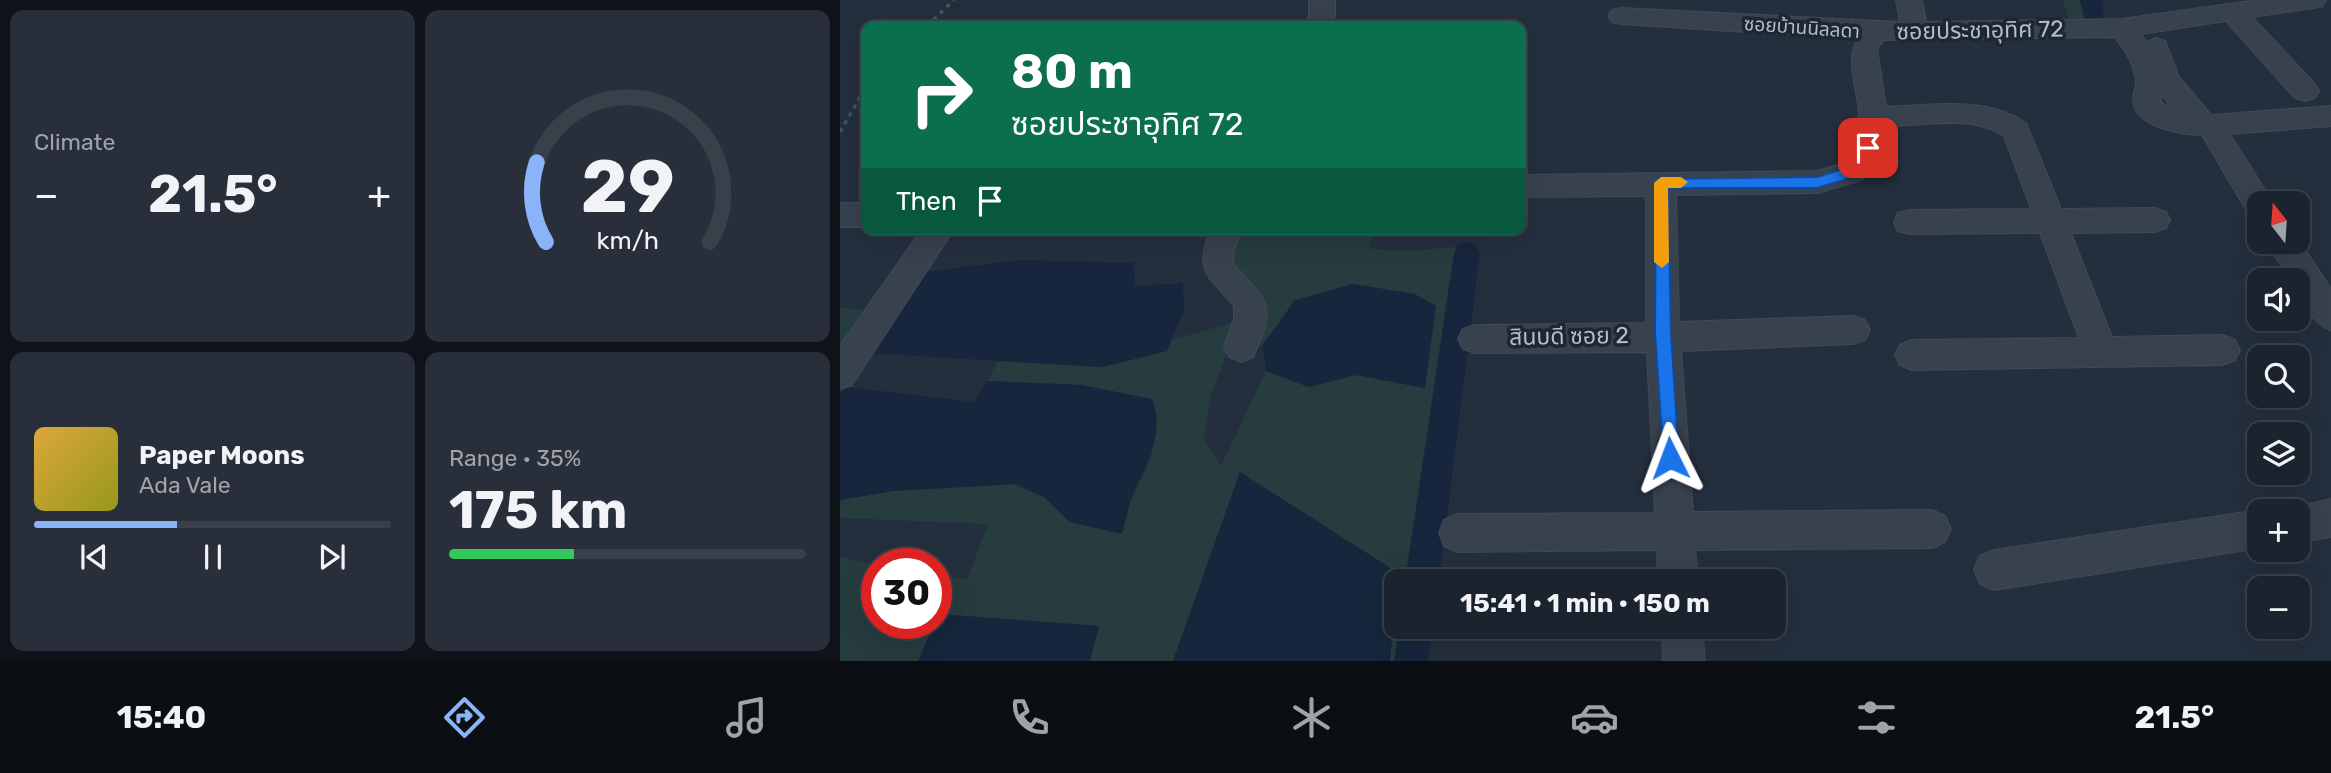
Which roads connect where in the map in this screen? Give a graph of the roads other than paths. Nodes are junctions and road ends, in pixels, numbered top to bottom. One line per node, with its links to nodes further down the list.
1 (1322, 0): 8 (street)
2 (1909, 0): 12 (street)
3 (2049, 0): 11 (street)
4 (2314, 0): 6 (street, ซอยประชาอุทิศ 72)
5 (1728, 11): 7 (street, ซอยบ้านนิลลดา); 13 (street, ซอยบ้านนิลลดา)
6 (2234, 14): 9 (street, ซอยประชาอุทิศ 72); 14 (street)
7 (1621, 16)
8 (1319, 21)
9 (2153, 24): 10 (street, ซอยประชาอุทิศ 72); 17 (street)
10 (2122, 28): 11 (street, ซอยประชาอุทิศ 72); 17 (street)
11 (2059, 29): 12 (street, ซอยประชาอุทิศ 72)
12 (1915, 30): 13 (street, ซอยประชาอุทิศ 72)
13 (1876, 31): 16 (street, ซอยประชาอุทิศ 72)
14 (2305, 91)
15 (2331, 116): 17 (street)
16 (1875, 117): 18 (street, ซอยประชาอุทิศ 72); 24 (street)
17 (2208, 125): 20 (street)
18 (1661, 183): 19 (street, ซอยประชาอุทิศ 72); 32 (street)
19 (1526, 186)
20 (2250, 191)
21 (840, 215): 22 (street)
22 (861, 215)
23 (2155, 220): 24 (street)
24 (2051, 221): 25 (street); 36 (street)
25 (1909, 222)
26 (935, 235): 38 (street)
27 (1224, 235): 34 (street)
28 (2295, 254): 29 (street)
29 (2318, 276): 30 (street)
30 (2331, 316)
31 (1853, 330): 32 (street, สินบดี ซอย 2)
32 (1663, 334): 33 (street, สินบดี ซอย 2); 43 (street)
33 (1475, 339)
34 (1241, 347)
35 (2223, 350): 36 (street)
36 (2102, 351): 37 (street)
37 (1912, 355)
38 (840, 374)
39 (2331, 518): 40 (street)
40 (2310, 521)
41 (1932, 529): 43 (street)
42 (2247, 531): 46 (street)
43 (1674, 532): 44 (street); 45 (street)
44 (1458, 533)
45 (1677, 569)
46 (1994, 570)
47 (1683, 639): 48 (street)
48 (1684, 661)

